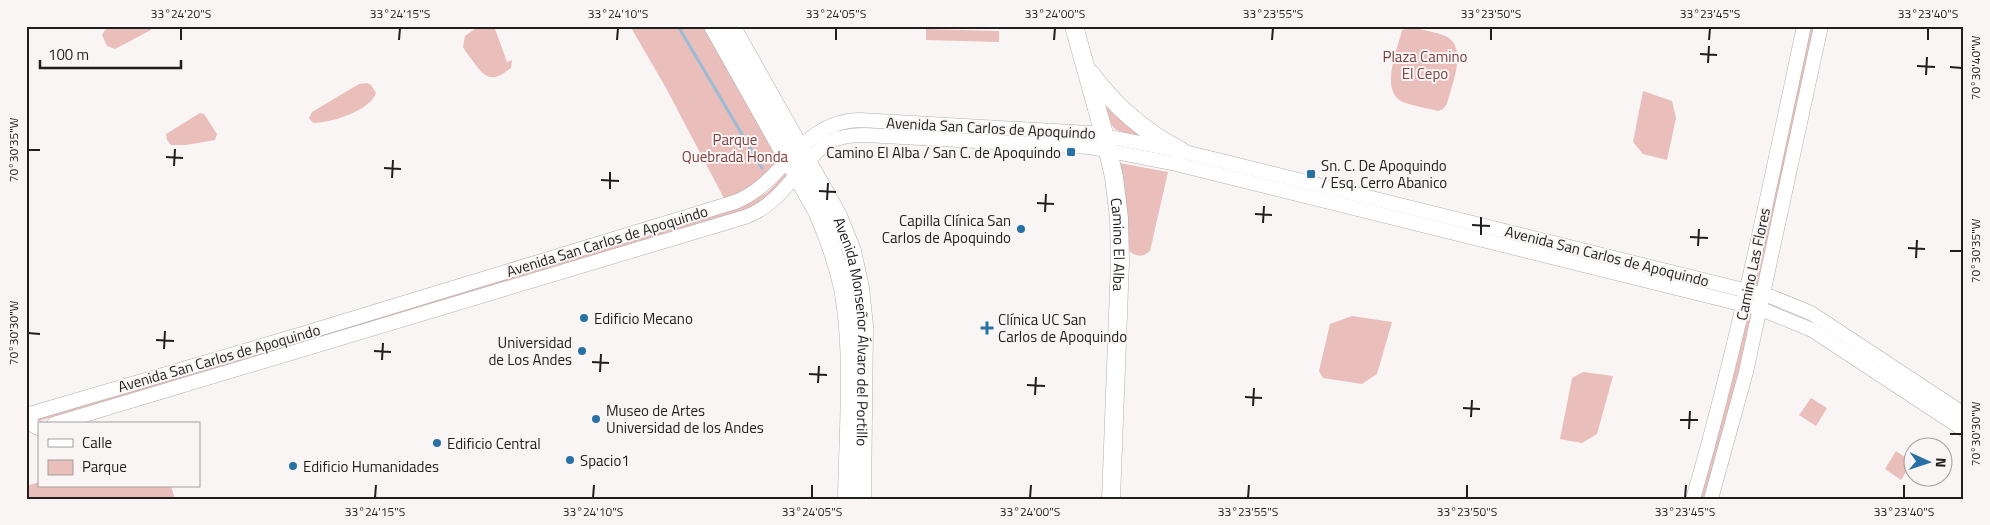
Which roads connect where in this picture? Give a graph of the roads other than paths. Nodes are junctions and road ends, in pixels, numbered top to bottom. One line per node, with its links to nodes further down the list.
1 (713, 26): 9 (main road)
2 (731, 26): 9 (main road)
3 (1074, 26): 6 (main road, Camino El Alba)
4 (1804, 26): 10 (street, Camino Las Flores)
5 (1822, 26): 11 (street, Camino Las Flores)
6 (1086, 67): 7 (main road, Camino El Alba); 8 (main road)
7 (1106, 142): 8 (street, Avenida San Carlos de Apoquindo); 9 (street, Avenida San Carlos de Apoquindo); 12 (street, Avenida San Carlos de Apoquindo); 21 (main road, Camino El Alba)
8 (1181, 151): 10 (street, Avenida San Carlos de Apoquindo)
9 (798, 161): 14 (street, Avenida San Carlos de Apoquindo); 16 (street, Avenida San Carlos de Apoquindo); 19 (main road, Avenida Monseñor Álvaro del Portillo); 20 (main road, Avenida Monseñor Álvaro del Portillo)
10 (1747, 291): 11 (street, Avenida San Carlos de Apoquindo); 12 (street, Camino Las Flores)
11 (1764, 295): 13 (street, Camino Las Flores); 15 (street, Avenida San Carlos de Apoquindo)
12 (1744, 305): 13 (street, Avenida San Carlos de Apoquindo); 22 (street, Camino Las Flores)
13 (1761, 310): 18 (street, Avenida San Carlos de Apoquindo); 23 (street, Camino Las Flores)
14 (30, 414): 17 (street)
15 (1964, 414)
16 (61, 422)
17 (34, 429)
18 (1964, 430)
19 (847, 499)
20 (862, 499)
21 (1111, 499)
22 (1692, 499)
23 (1711, 499)

